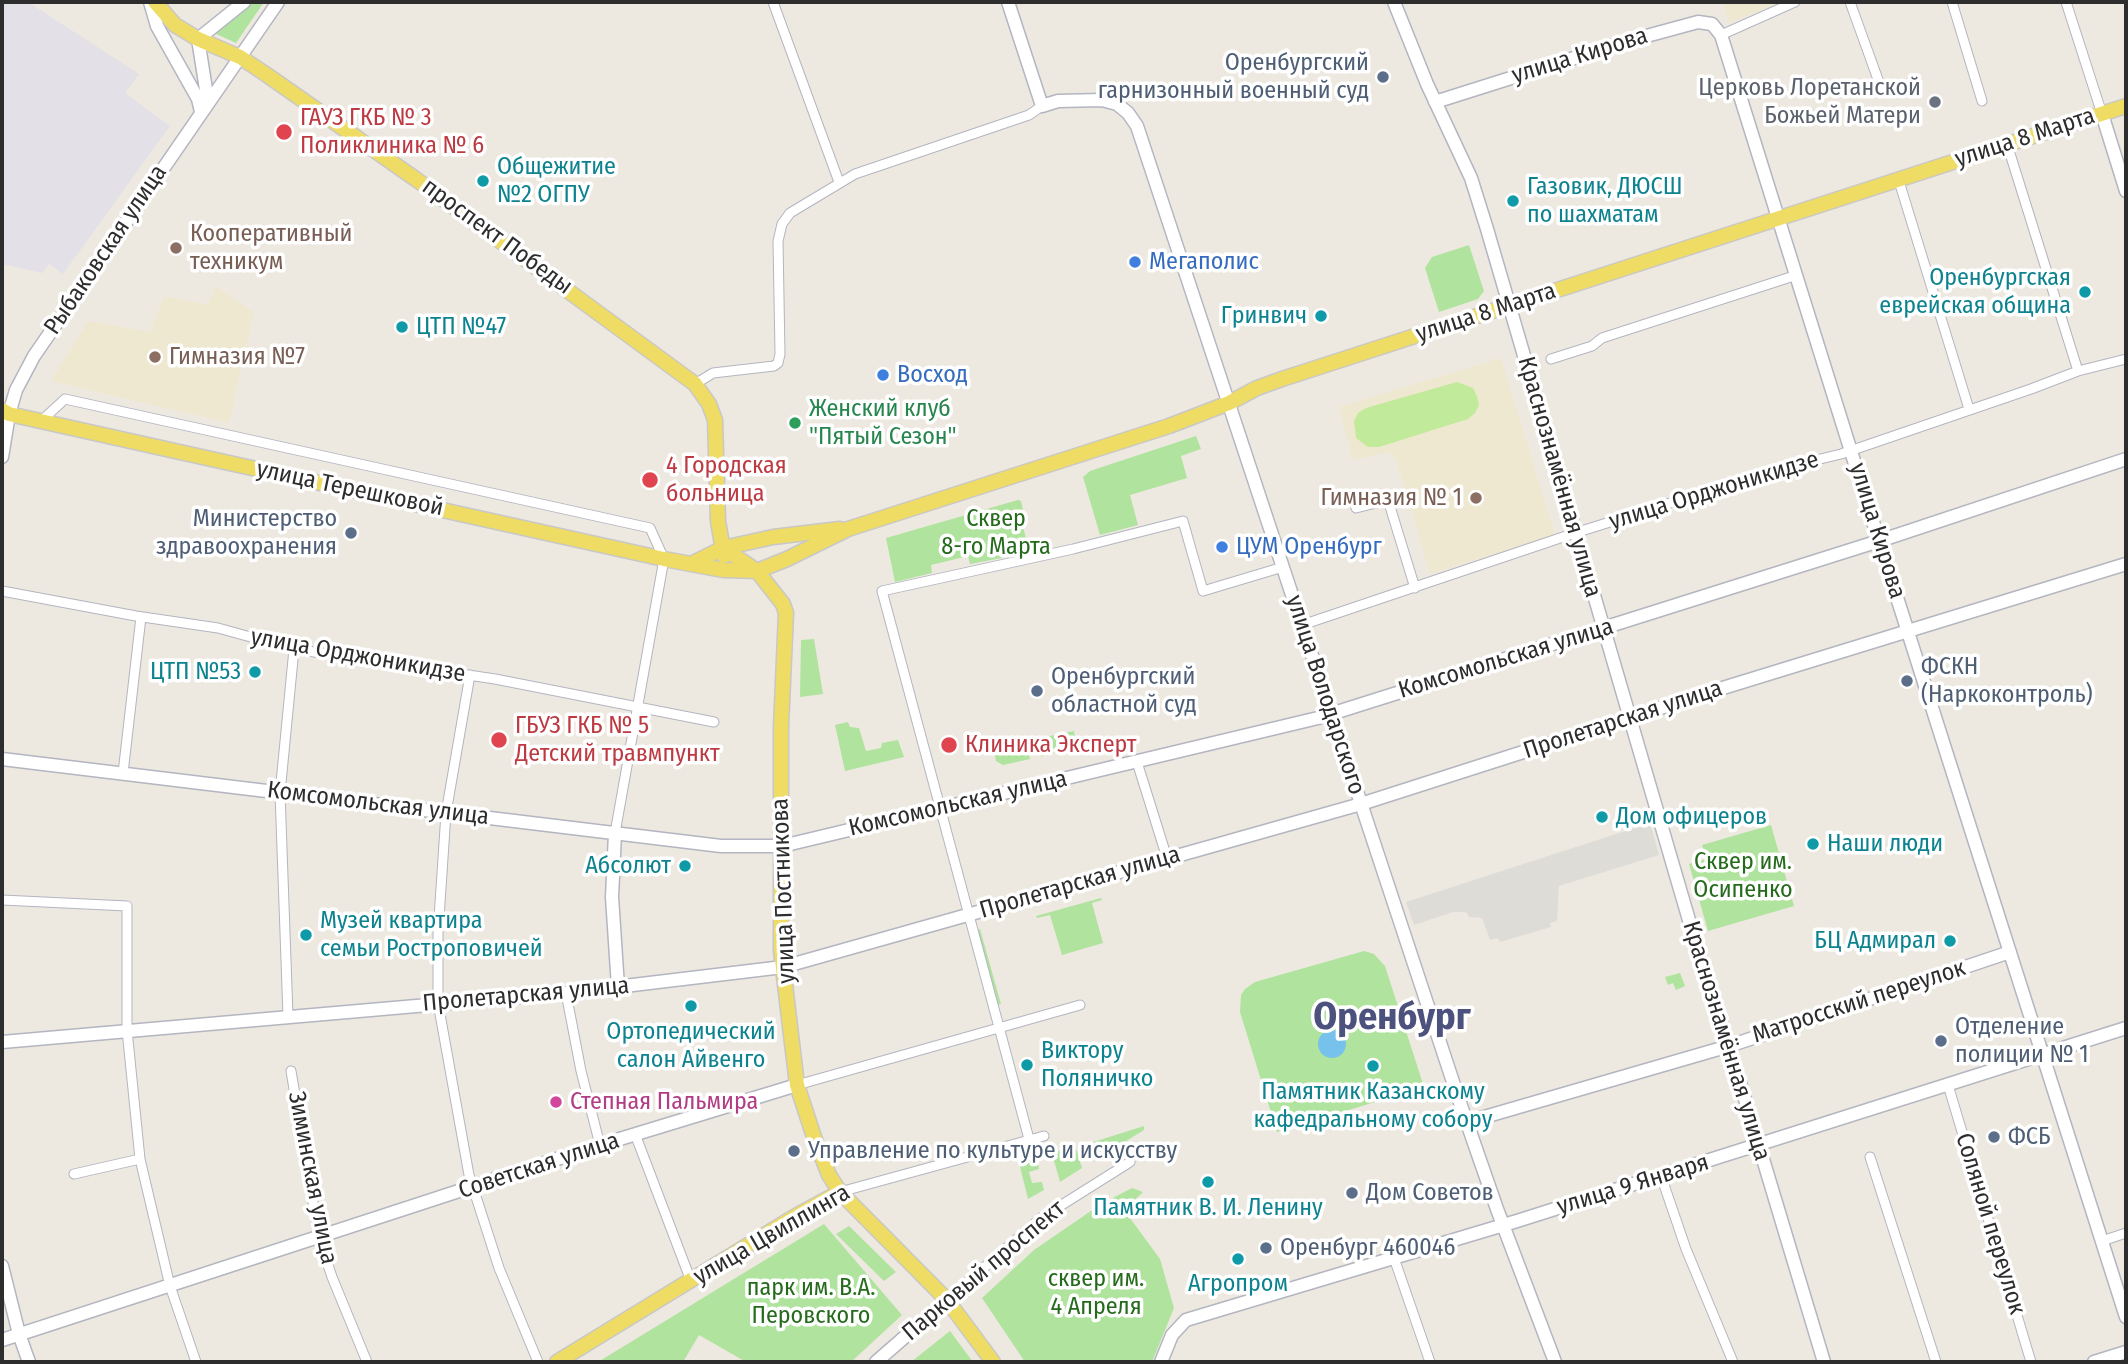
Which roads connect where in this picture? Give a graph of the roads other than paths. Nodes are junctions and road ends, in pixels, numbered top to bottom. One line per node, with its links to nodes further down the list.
1 (152, 2): 12 (main road, проспект Победы); 19 (main road)
2 (244, 2): 12 (main road)
3 (278, 2): 13 (main road, Рыбаковская улица)
4 (773, 2): 23 (street)
5 (1008, 2): 17 (main road)
6 (1394, 2): 16 (main road, Краснознамённая улица)
7 (1795, 2): 11 (street)
8 (1850, 2): 14 (street)
9 (1952, 2): 15 (street)
10 (2066, 2): 20 (street)
11 (1721, 35): 16 (main road, улица Кирова); 25 (main road, улица Кирова)
12 (198, 39): 13 (main road, проспект Победы); 19 (main road)
13 (240, 57): 19 (main road, Рыбаковская улица); 31 (main road, проспект Победы)
14 (1880, 85)
15 (1982, 101)
16 (1435, 102): 27 (main road, Краснознамённая улица)
17 (1042, 106): 23 (street); 32 (main road, улица Володарского)
18 (2126, 106): 20 (main road, улица 8 Марта)
19 (204, 107): 34 (main road, Рыбаковская улица)
20 (2102, 114): 21 (main road, улица 8 Марта); 24 (main road)
21 (2007, 144): 22 (main road, улица 8 Марта); 30 (street)
22 (1898, 178): 25 (main road, улица 8 Марта); 33 (street)
23 (839, 182): 31 (street)
24 (2126, 191)
25 (1779, 218): 26 (main road, улица Кирова); 27 (main road, улица 8 Марта)
26 (1797, 275): 28 (street); 36 (main road, улица Кирова)
27 (1510, 306): 32 (main road, улица 8 Марта); 41 (main road, Краснознамённая улица)
28 (1551, 359)
29 (2126, 359): 30 (street, улица Орджоникидзе)
30 (2078, 371): 33 (street, улица Орджоникидзе)
31 (695, 384): 43 (main road, проспект Победы)
32 (1229, 403): 40 (main road, улица 8 Марта); 47 (main road, улица Володарского)
33 (1969, 409): 36 (street, улица Орджоникидзе)
34 (4, 413): 35 (main road, улица Терешковой); 37 (main road, Рыбаковская улица)
35 (41, 421): 44 (main road, улица Терешковой); 44 (street)
36 (1851, 450): 41 (street, улица Орджоникидзе); 42 (main road, улица Кирова)
37 (2, 457)
38 (2126, 459): 42 (main road, Комсомольская улица)
39 (1356, 508): 50 (street)
40 (848, 529): 43 (main road, улица 8 Марта); 49 (main road, улица 8 Марта)
41 (1575, 533): 50 (street, улица Орджоникидзе); 54 (main road, Краснознамённая улица)
42 (1879, 541): 54 (main road, Комсомольская улица); 55 (main road, улица Кирова)
43 (723, 548): 45 (main road); 48 (main road, проспект Победы); 49 (main road)
44 (664, 559): 45 (main road, улица Терешковой); 58 (street)
45 (691, 564): 48 (main road, улица Терешковой)
46 (2126, 564): 55 (main road, Пролетарская улица)
47 (1283, 567): 53 (main road, улица Володарского); 67 (street)
48 (723, 570): 49 (main road, улица Терешковой)
49 (757, 571): 70 (main road, улица Постникова)
50 (1415, 588): 53 (street, улица Орджоникидзе)
51 (2, 591): 52 (street, улица Орджоникидзе)
52 (141, 617): 56 (street, улица Орджоникидзе); 64 (street)
53 (1302, 625): 59 (main road, улица Володарского)
54 (1603, 629): 59 (main road, Комсомольская улица); 60 (main road, Краснознамённая улица)
55 (1908, 632): 60 (main road, Пролетарская улица); 74 (main road, улица Кирова)
56 (294, 649): 57 (street, улица Орджоникидзе); 65 (street)
57 (470, 675): 58 (street, улица Орджоникидзе); 68 (street)
58 (639, 708): 61 (street, улица Орджоникидзе); 69 (street)
59 (1332, 713): 63 (main road, Комсомольская улица); 66 (main road, улица Володарского)
60 (1629, 718): 66 (main road, Пролетарская улица); 85 (main road, Краснознамённая улица)
61 (714, 722)
62 (2, 759): 64 (main road, Комсомольская улица)
63 (1137, 762): 67 (main road, Комсомольская улица); 71 (street)
64 (123, 773): 65 (main road, Комсомольская улица)
65 (280, 793): 68 (main road, Комсомольская улица); 80 (street)
66 (1361, 804): 71 (main road, Пролетарская улица); 90 (main road, улица Володарского)
67 (939, 809): 70 (main road, Комсомольская улица); 73 (street)
68 (446, 813): 69 (main road, Комсомольская улица); 78 (street)
69 (615, 833): 70 (main road, Комсомольская улица); 76 (main road)
70 (782, 846): 75 (main road, улица Постникова)
71 (1167, 858): 73 (main road, Пролетарская улица)
72 (2, 900): 83 (street)
73 (968, 916): 75 (main road, Пролетарская улица); 81 (street)
74 (2010, 952): 85 (main road, Матросский переулок); 86 (main road, улица Кирова)
75 (783, 967): 76 (main road, Пролетарская улица); 88 (main road, улица Постникова)
76 (618, 987): 77 (main road, Пролетарская улица)
77 (566, 993): 78 (main road, Пролетарская улица); 94 (street)
78 (438, 1003): 80 (main road, Пролетарская улица); 101 (street)
79 (1080, 1005): 81 (street, Советская улица)
80 (288, 1016): 83 (main road, Пролетарская улица)
81 (1000, 1028): 88 (street, Советская улица); 93 (street)
82 (2126, 1028): 86 (main road, улица 9 Января)
83 (127, 1030): 84 (main road, Пролетарская улица); 97 (street)
84 (2, 1042)
85 (1729, 1046): 90 (main road, Матросский переулок); 95 (main road, Краснознамённая улица)
86 (2043, 1056): 89 (main road, улица 9 Января); 106 (main road, улица Кирова)
87 (291, 1071): 105 (street, Зиминская улица)
88 (797, 1085): 91 (main road, Советская улица); 102 (main road, улица Постникова)
89 (1948, 1085): 95 (main road, улица 9 Января); 129 (street, Соляной переулок)
90 (1467, 1122): 103 (main road, улица Володарского)
91 (635, 1134): 94 (main road, Советская улица); 109 (street)
92 (1044, 1136): 93 (street, улица Цвиллинга)
93 (1029, 1139): 102 (street, улица Цвиллинга)
94 (600, 1146): 101 (main road, Советская улица)
95 (1759, 1146): 100 (main road, улица 9 Января); 127 (main road, Краснознамённая улица)
96 (1870, 1157): 128 (street)
97 (140, 1159): 99 (street); 110 (street)
98 (1130, 1162): 111 (street, Парковый проспект)
99 (74, 1174)
100 (1661, 1176): 103 (main road, улица 9 Января); 126 (street)
101 (472, 1187): 105 (main road, Советская улица); 119 (street)
102 (840, 1192): 109 (main road, улица Цвиллинга); 111 (main road, улица Постникова)
103 (1503, 1225): 107 (main road, улица 9 Января); 125 (main road, улица Володарского)
104 (2126, 1233): 106 (street)
105 (319, 1238): 110 (main road, Советская улица); 118 (street, Зиминская улица)
106 (2102, 1241): 112 (main road, улица Кирова)
107 (1394, 1258): 123 (main road, улица 9 Января); 124 (street)
108 (2, 1266): 113 (main road)
109 (691, 1282): 120 (main road, улица Цвиллинга)
110 (170, 1286): 113 (main road, Советская улица); 117 (street)
111 (947, 1300): 121 (main road, Парковый проспект); 122 (main road, улица Постникова)
112 (2126, 1317)
113 (19, 1334): 114 (main road, Советская улица); 116 (main road)
114 (2, 1340)
115 (2126, 1352): 130 (main road)
116 (29, 1362)
117 (196, 1362)
118 (367, 1362)
119 (538, 1362)
120 (557, 1362)
121 (876, 1362)
122 (993, 1362)
123 (1161, 1362)
124 (1430, 1362)
125 (1555, 1362)
126 (1733, 1362)
127 (1824, 1362)
128 (1936, 1362)
129 (2031, 1362)
130 (2094, 1362)

